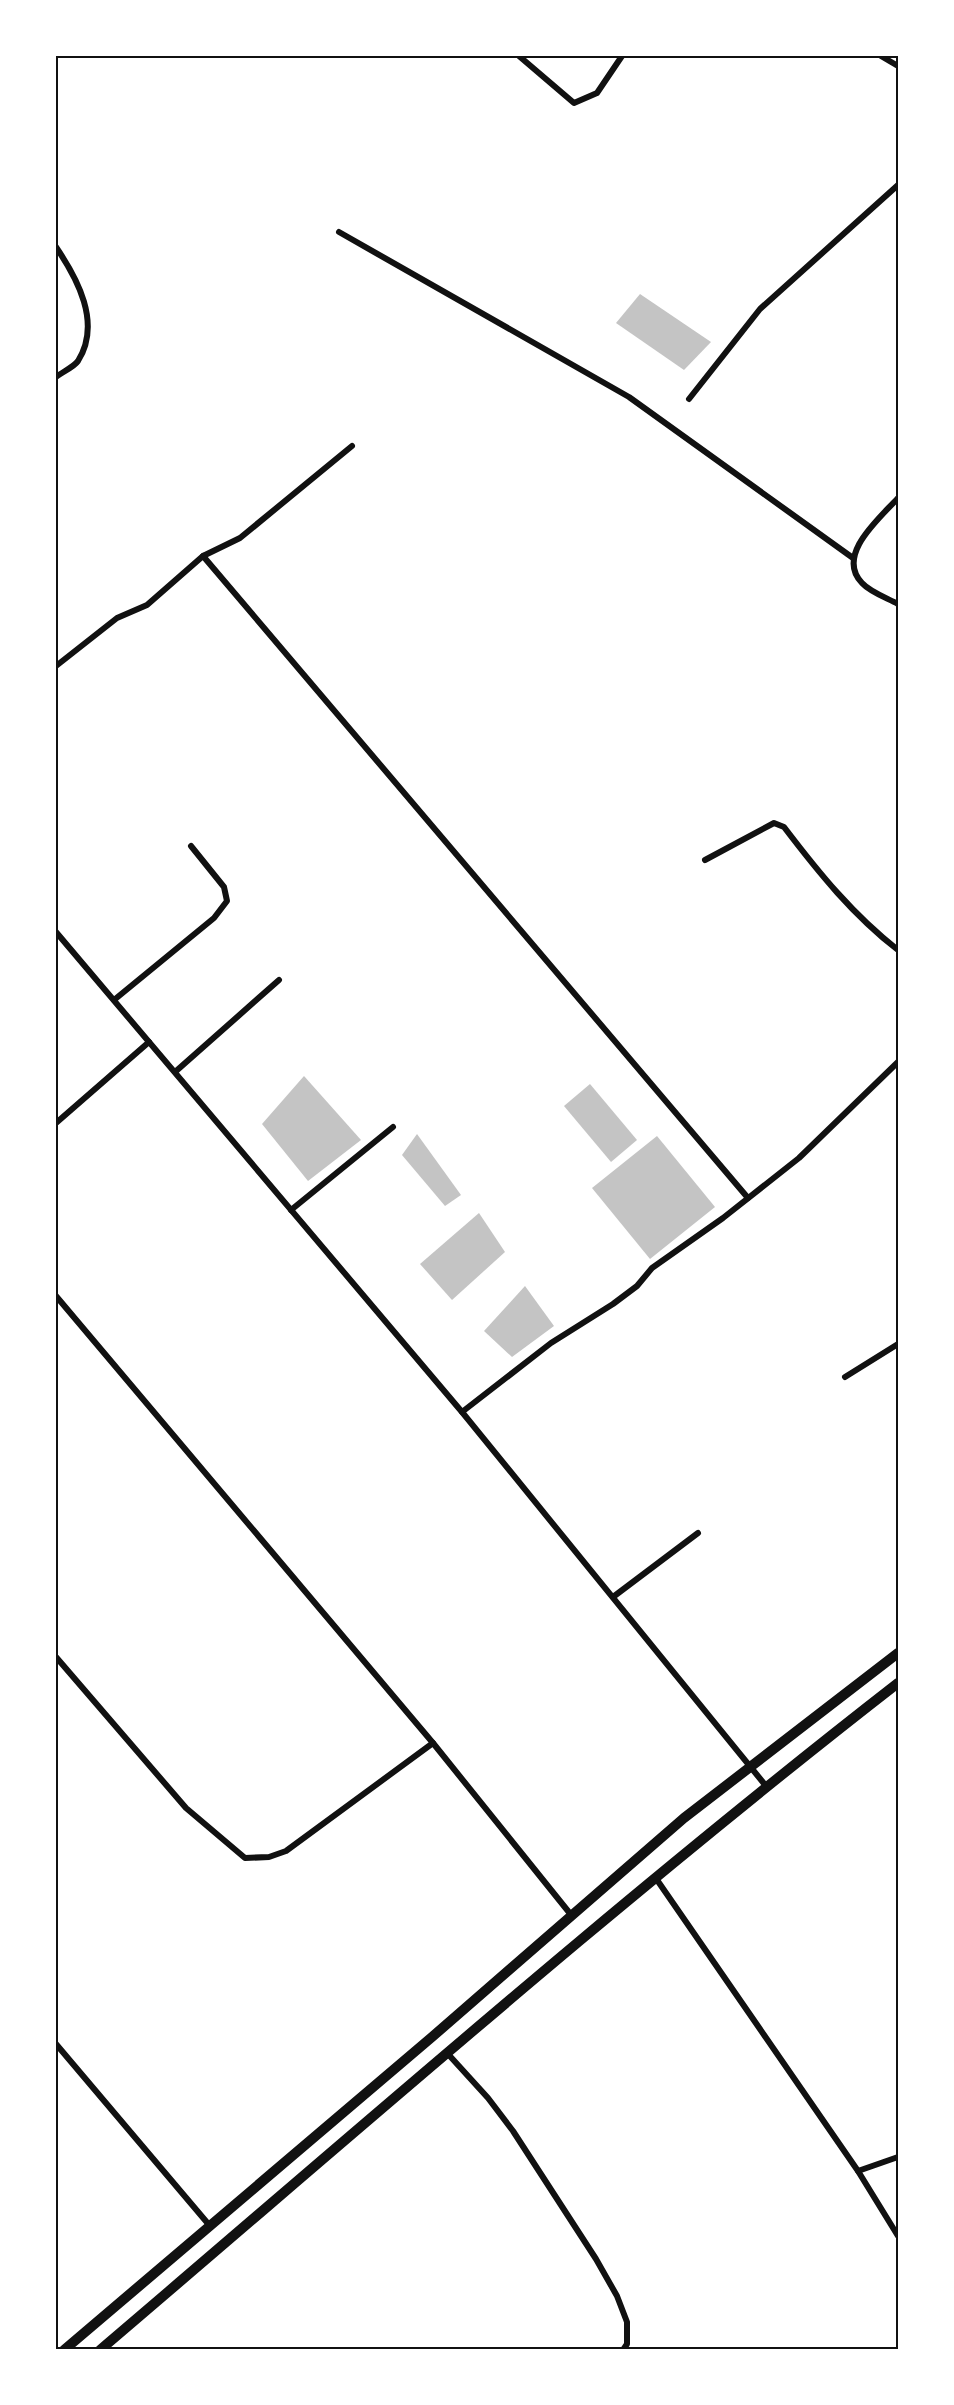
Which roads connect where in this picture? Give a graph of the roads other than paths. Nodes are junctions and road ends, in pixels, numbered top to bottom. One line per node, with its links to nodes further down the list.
1 (519, 56): 2 (street)
2 (622, 56)
3 (881, 56): 4 (street)
4 (898, 66)
5 (898, 185): 9 (street)
6 (339, 232): 13 (street)
7 (56, 247): 8 (street)
8 (56, 377)
9 (688, 399)
10 (352, 446): 12 (street)
11 (898, 498): 13 (street)
12 (203, 556): 15 (street); 27 (street)
13 (853, 558): 14 (street)
14 (898, 604)
15 (56, 666)
16 (191, 846): 21 (street)
17 (705, 860): 19 (street)
18 (56, 932): 21 (street)
19 (898, 950)
20 (279, 981): 24 (street)
21 (114, 1000): 22 (street)
22 (149, 1042): 24 (street); 25 (street)
23 (898, 1062): 27 (street)
24 (175, 1072): 28 (street)
25 (56, 1123)
26 (393, 1127): 28 (street)
27 (748, 1198): 32 (street)
28 (291, 1210): 32 (street)
29 (56, 1296): 38 (street)
30 (898, 1344): 31 (street)
31 (845, 1377)
32 (462, 1412): 34 (street)
33 (698, 1533): 34 (street)
34 (613, 1596): 39 (street)
35 (898, 1653): 39 (street)
36 (56, 1657): 38 (street)
37 (898, 1683): 40 (street)
38 (433, 1743): 42 (street)
39 (751, 1767): 40 (street); 42 (street)
40 (766, 1786): 41 (street)
41 (655, 1877): 44 (street); 46 (street)
42 (572, 1916): 47 (street)
43 (56, 2047): 47 (street)
44 (448, 2054): 49 (street); 51 (street)
45 (898, 2157): 46 (street)
46 (858, 2171): 48 (street)
47 (210, 2226): 50 (street)
48 (898, 2236)
49 (104, 2348)
50 (64, 2349)
51 (623, 2349)

